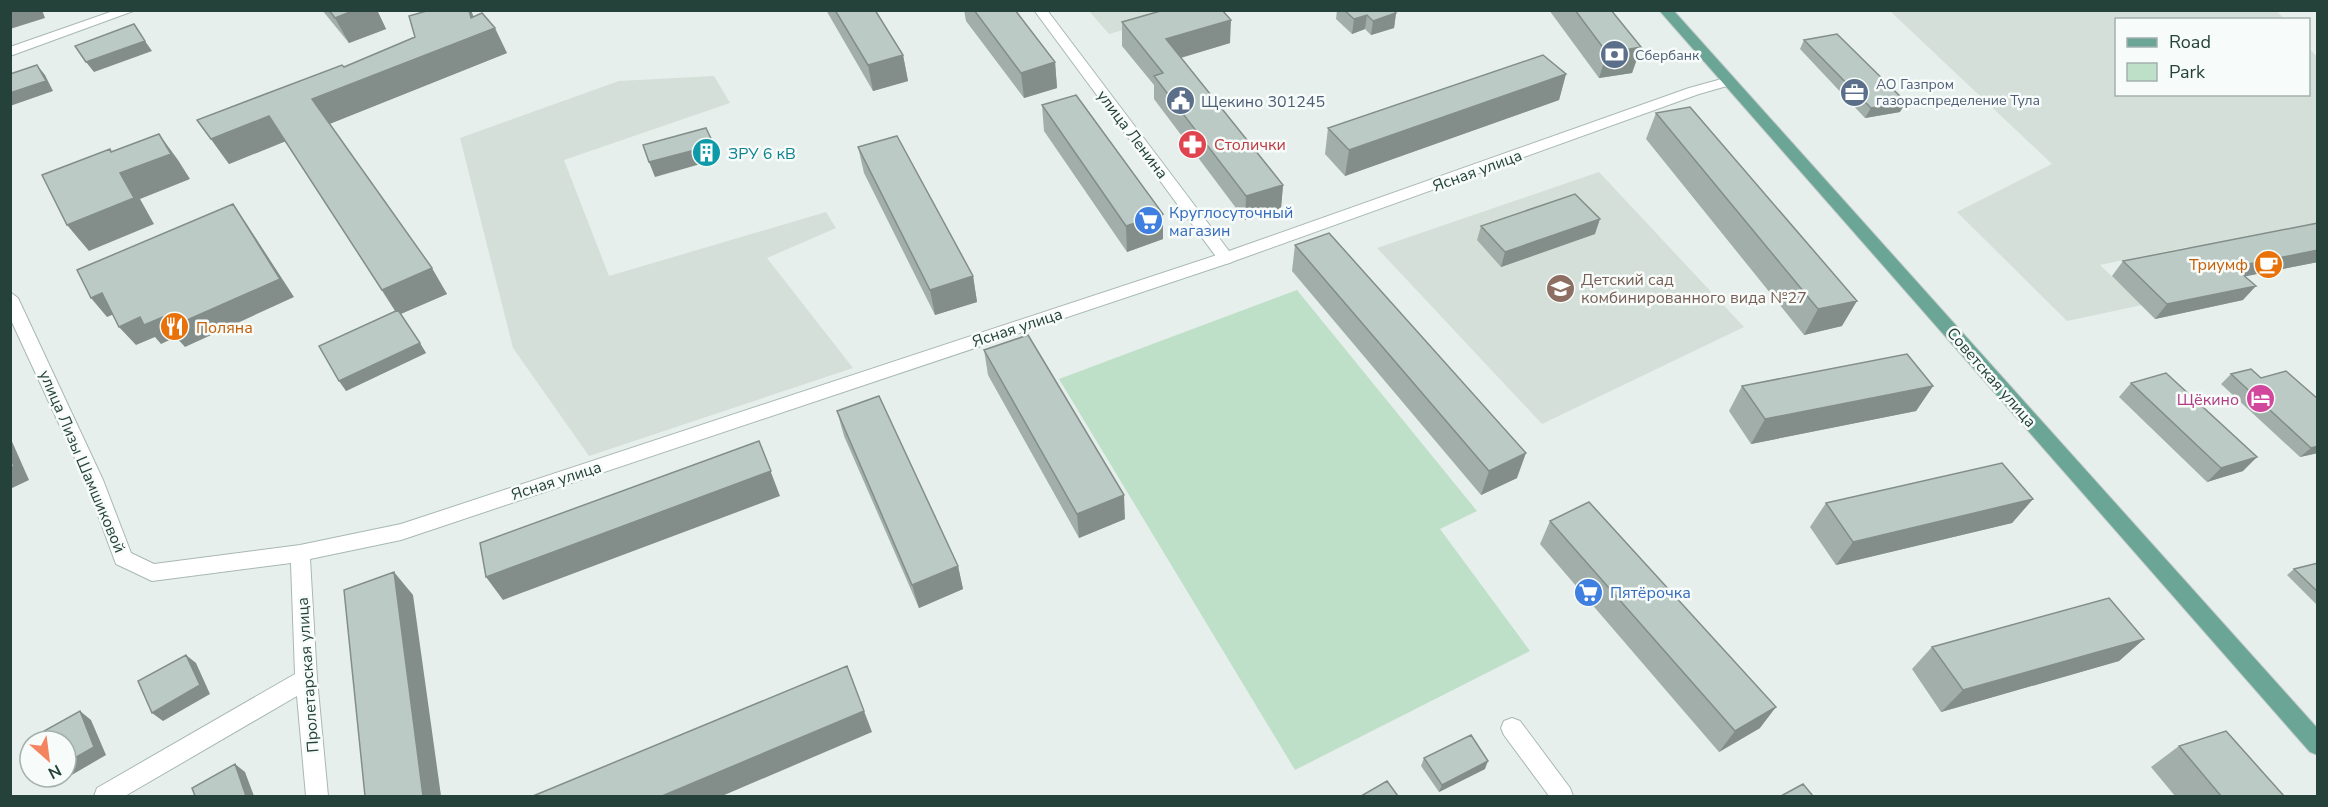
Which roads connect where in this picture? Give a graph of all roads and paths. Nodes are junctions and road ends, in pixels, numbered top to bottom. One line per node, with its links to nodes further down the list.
1 (130, 10): 4 (street)
2 (1040, 10): 6 (street, улица Ленина)
3 (1665, 10): 5 (main road, Советская улица)
4 (10, 52)
5 (1729, 81): 6 (street, Ясная улица); 11 (main road, Советская улица)
6 (1226, 258): 8 (street, Ясная улица)
7 (10, 298): 8 (street, улица Лизы Шамшиковой)
8 (300, 553): 9 (street, Пролетарская улица)
9 (306, 679): 13 (street); 14 (street, Пролетарская улица)
10 (1512, 728): 12 (street)
11 (2318, 745)
12 (1554, 794)
13 (105, 796)
14 (317, 796)

